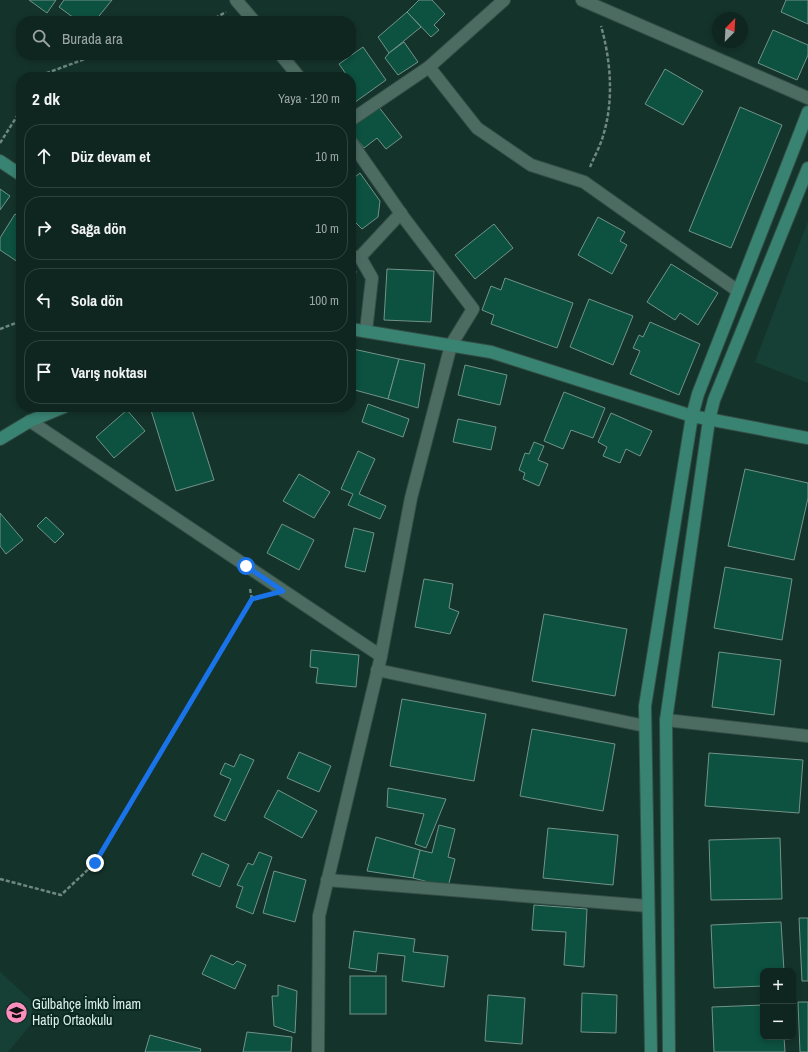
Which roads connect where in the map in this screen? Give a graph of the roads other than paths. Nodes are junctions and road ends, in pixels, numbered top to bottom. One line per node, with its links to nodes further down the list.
1 (236, 0): 4 (street)
2 (504, 0): 6 (street)
3 (582, 0): 8 (street)
4 (250, 16)
5 (285, 60): 7 (street)
6 (429, 67): 10 (street); 18 (street)
7 (295, 72)
8 (808, 98)
9 (808, 112): 18 (main road)
10 (356, 117)
11 (356, 149): 15 (street)
12 (0, 161): 14 (main road)
13 (808, 168): 24 (main road)
14 (16, 172)
15 (401, 213): 16 (street); 21 (street)
16 (356, 256)
17 (356, 258): 20 (street)
18 (738, 292): 23 (main road)
19 (356, 330): 20 (main road)
20 (366, 331): 21 (main road)
21 (451, 345): 23 (main road); 28 (street)
22 (52, 412): 25 (main road)
23 (692, 416): 24 (main road); 31 (main road)
24 (709, 420): 26 (main road); 30 (main road)
25 (30, 421): 27 (main road); 28 (street)
26 (808, 438)
27 (0, 439)
28 (380, 656): 29 (street)
29 (377, 670): 31 (street); 33 (street)
30 (666, 720): 32 (street); 37 (main road)
31 (645, 726): 34 (main road)
32 (808, 736)
33 (327, 880): 34 (street); 35 (street)
34 (648, 906): 36 (main road)
35 (318, 1052)
36 (651, 1052)
37 (669, 1052)

